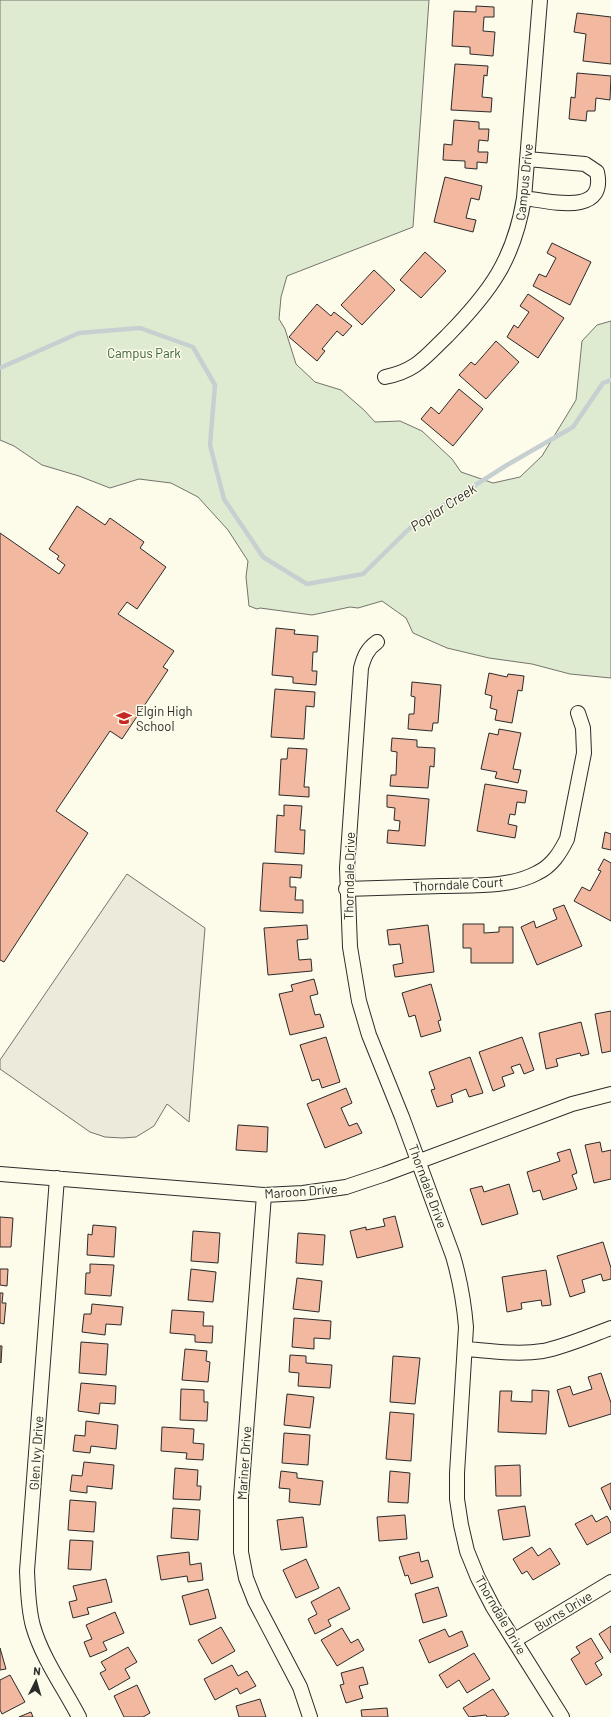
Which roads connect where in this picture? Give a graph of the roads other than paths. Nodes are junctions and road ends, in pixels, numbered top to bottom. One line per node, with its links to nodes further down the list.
1 (540, 0): 2 (street, Campus Drive)
2 (527, 159): 3 (street, Campus Drive); 3 (street)
3 (524, 198): 4 (street, Campus Drive)
4 (385, 377)
5 (377, 642): 7 (street, Thorndale Drive)
6 (578, 713): 7 (street, Thorndale Court)
7 (346, 889): 9 (street, Thorndale Drive)
8 (611, 1094): 9 (street, Maroon Drive)
9 (418, 1161): 12 (street, Maroon Drive); 14 (street, Thorndale Drive)
10 (0, 1174): 11 (street, Maroon Drive)
11 (57, 1178): 12 (street, Maroon Drive); 17 (street, Glen Ivy Drive)
12 (264, 1194): 18 (street, Mariner Drive)
13 (611, 1328): 14 (street)
14 (466, 1349): 16 (street, Thorndale Drive)
15 (611, 1582): 16 (street, Burns Drive)
16 (515, 1640): 19 (street, Thorndale Drive)
17 (80, 1717)
18 (310, 1717)
19 (562, 1717)

